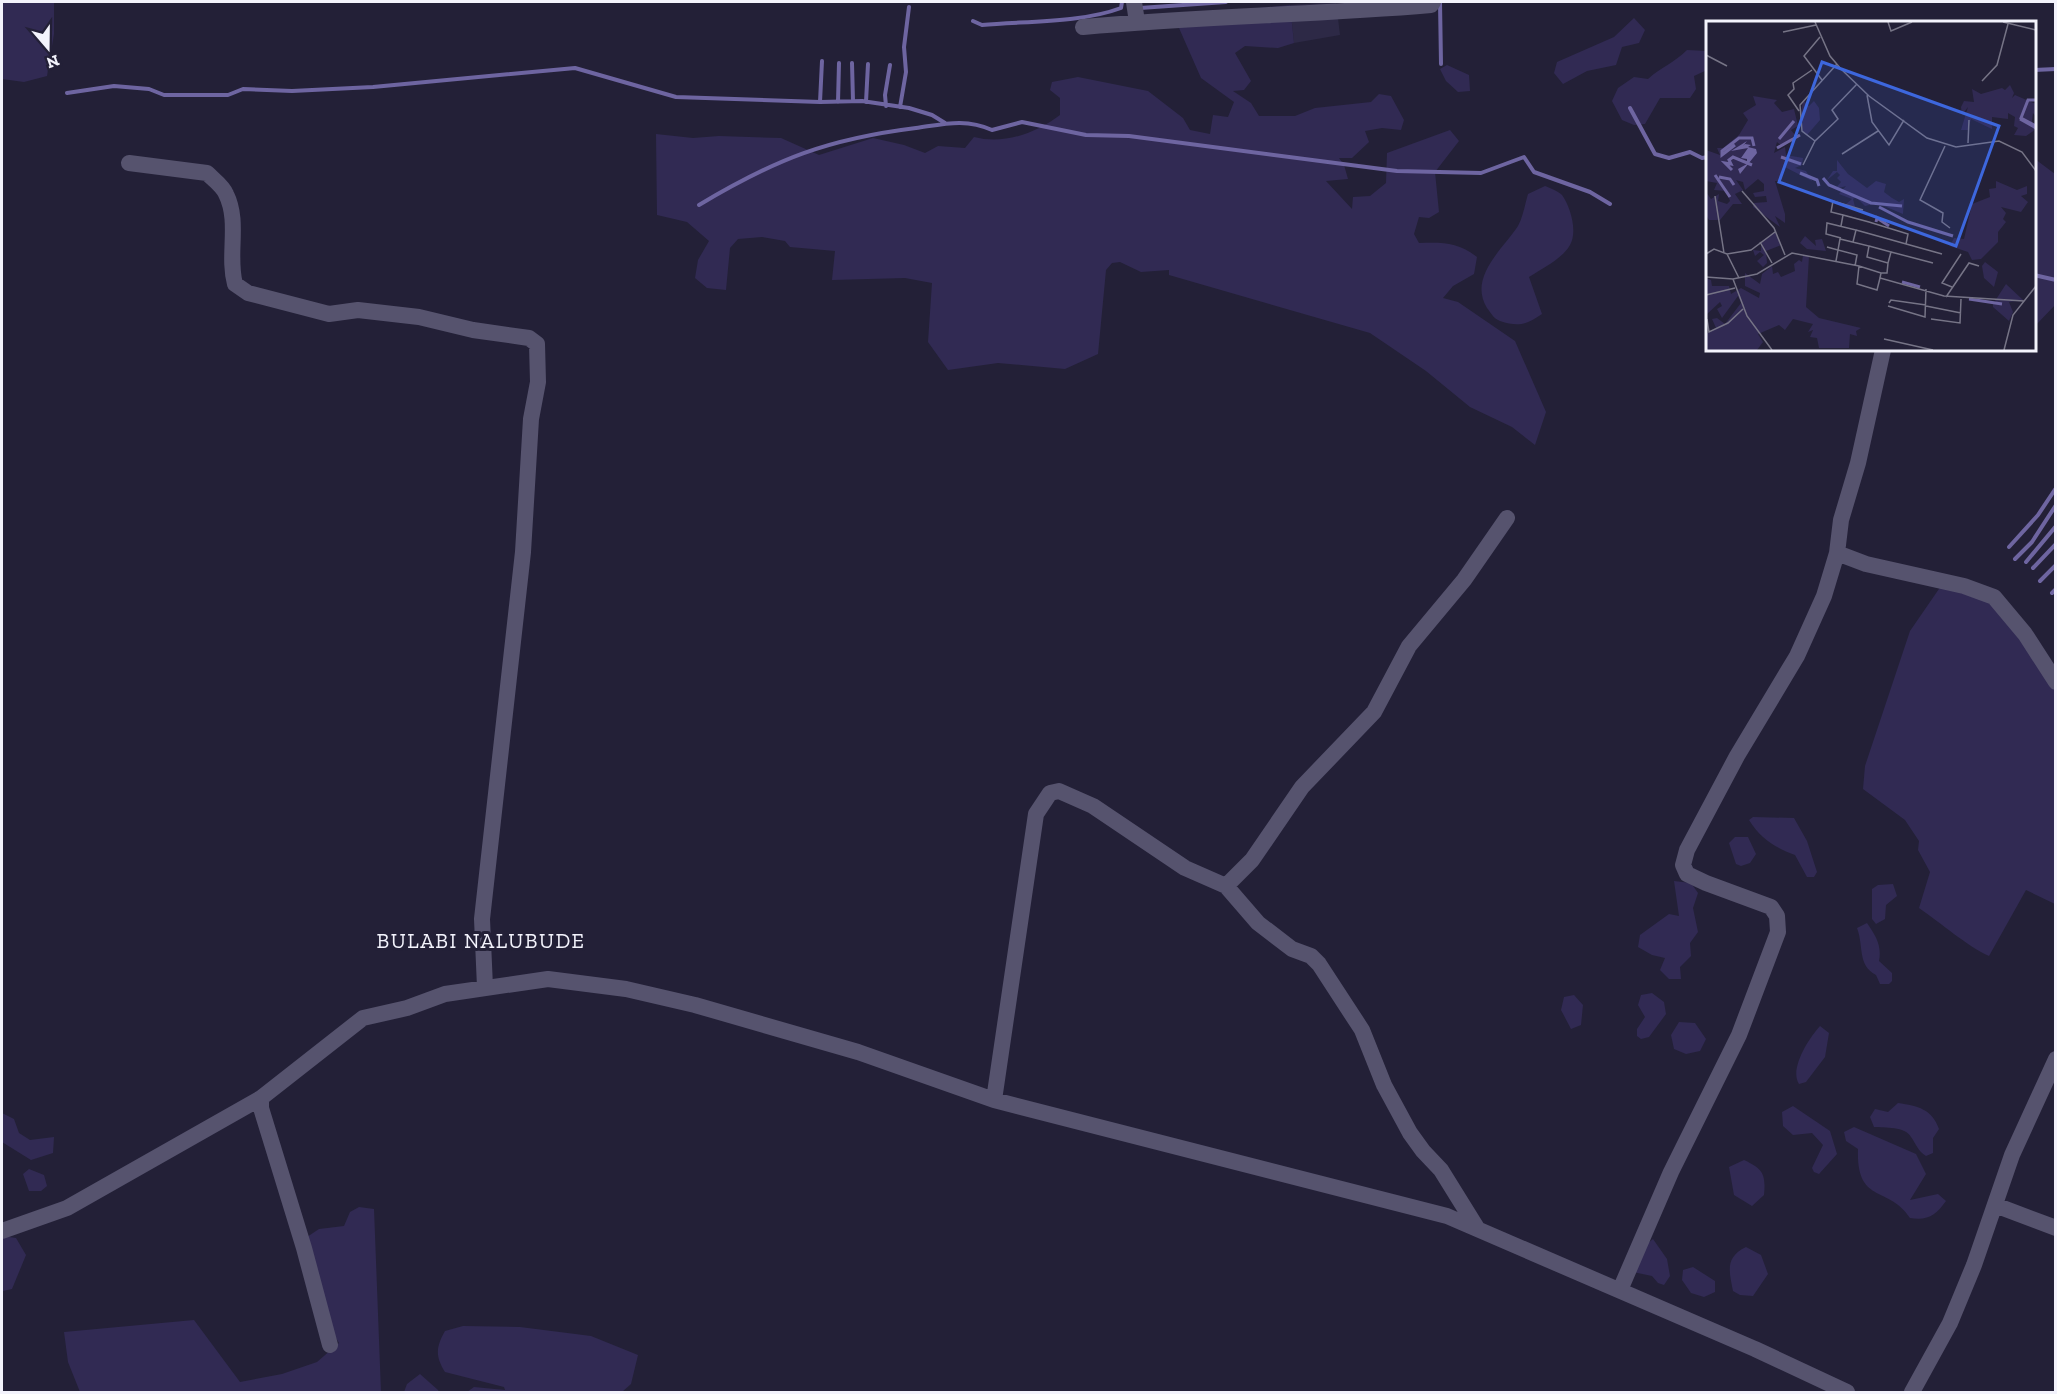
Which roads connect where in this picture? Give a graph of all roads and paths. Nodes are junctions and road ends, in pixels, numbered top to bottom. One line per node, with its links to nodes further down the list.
1 (1134, 2): 3 (street)
2 (1433, 2): 3 (street)
3 (1137, 22): 4 (street)
4 (1083, 27)
5 (129, 163): 11 (street)
6 (1883, 351): 8 (street)
7 (1507, 518): 10 (street)
8 (1838, 553): 9 (street); 19 (street)
9 (2055, 682)
10 (1226, 886): 14 (street); 16 (street)
11 (485, 987): 13 (street); 14 (street)
12 (2055, 1059): 15 (street)
13 (261, 1098): 18 (street); 20 (street)
14 (994, 1100): 16 (street)
15 (1995, 1205): 17 (street); 22 (street)
16 (1477, 1228): 19 (street)
17 (2055, 1228)
18 (2, 1231)
19 (1620, 1290): 21 (street)
20 (330, 1345)
21 (1847, 1392)
22 (1912, 1392)

